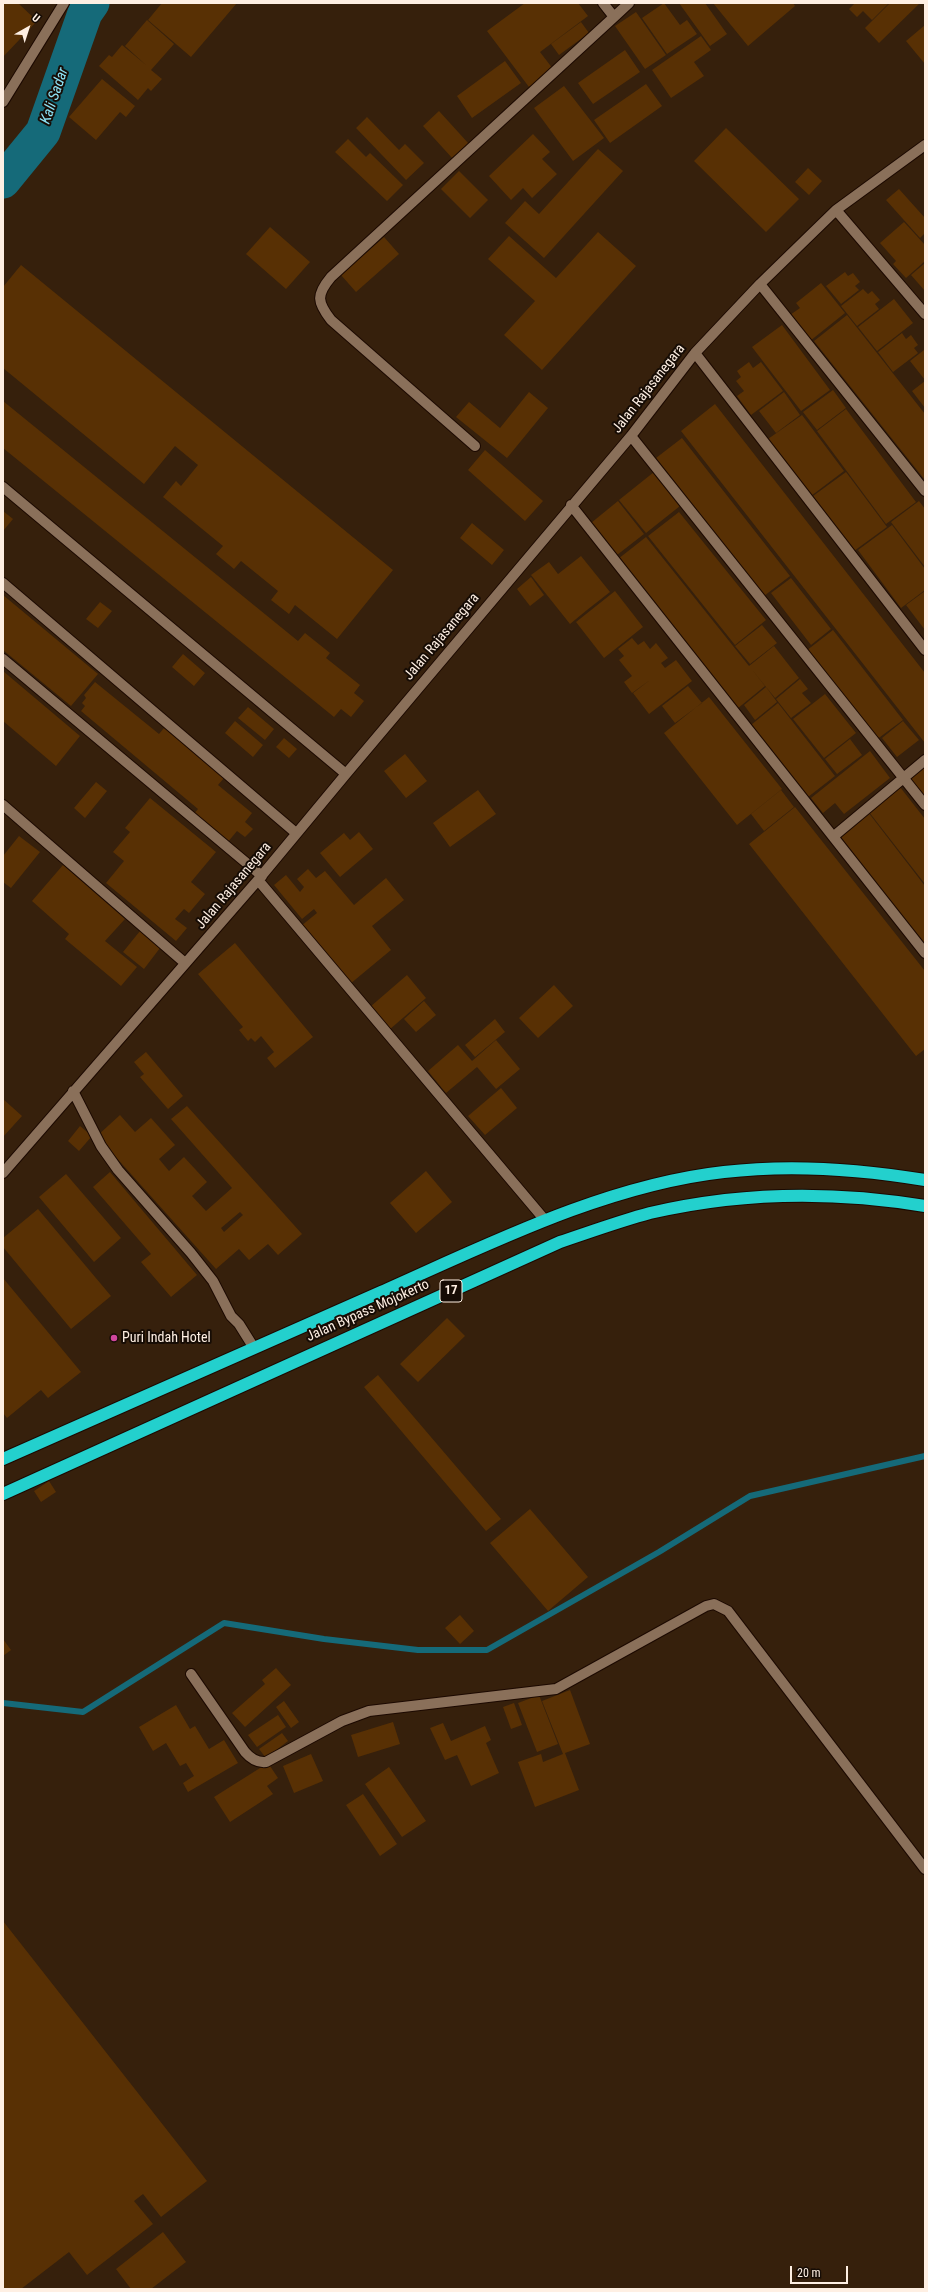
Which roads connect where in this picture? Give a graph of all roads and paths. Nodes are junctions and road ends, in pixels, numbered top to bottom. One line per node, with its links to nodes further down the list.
1 (64, 3): 5 (street)
2 (603, 3): 4 (street)
3 (629, 3): 4 (street)
4 (614, 17): 12 (street)
5 (3, 102)
6 (925, 145): 7 (street, Jalan Rajasanegara)
7 (836, 210): 8 (street, Jalan Rajasanegara); 9 (street)
8 (760, 284): 10 (street, Jalan Rajasanegara); 14 (street)
9 (925, 314)
10 (695, 353): 11 (street, Jalan Rajasanegara); 17 (street)
11 (631, 436): 15 (street, Jalan Rajasanegara); 21 (street)
12 (475, 446)
13 (3, 487): 20 (street)
14 (925, 491)
15 (571, 505): 20 (street, Jalan Rajasanegara); 25 (street)
16 (3, 583): 24 (street)
17 (925, 650)
18 (3, 659): 26 (street)
19 (925, 760): 21 (street)
20 (346, 774): 24 (street, Jalan Rajasanegara)
21 (903, 777): 23 (street); 25 (street)
22 (3, 805): 28 (street)
23 (925, 805)
24 (296, 832): 26 (street, Jalan Rajasanegara)
25 (834, 836): 27 (street)
26 (260, 878): 28 (street, Jalan Rajasanegara); 33 (street)
27 (925, 953)
28 (185, 963): 29 (street, Jalan Rajasanegara)
29 (73, 1091): 30 (street, Jalan Rajasanegara); 34 (street)
30 (3, 1173)
31 (925, 1180): 33 (highway, Jalan Bypass Mojokerto / 17)
32 (925, 1206): 36 (highway, Jalan Bypass Mojokerto / 17)
33 (544, 1219): 34 (highway, Jalan Bypass Mojokerto / 17)
34 (254, 1348): 35 (highway, Jalan Bypass Mojokerto / 17)
35 (3, 1459)
36 (3, 1494)
37 (192, 1674): 38 (street)
38 (925, 1869)

